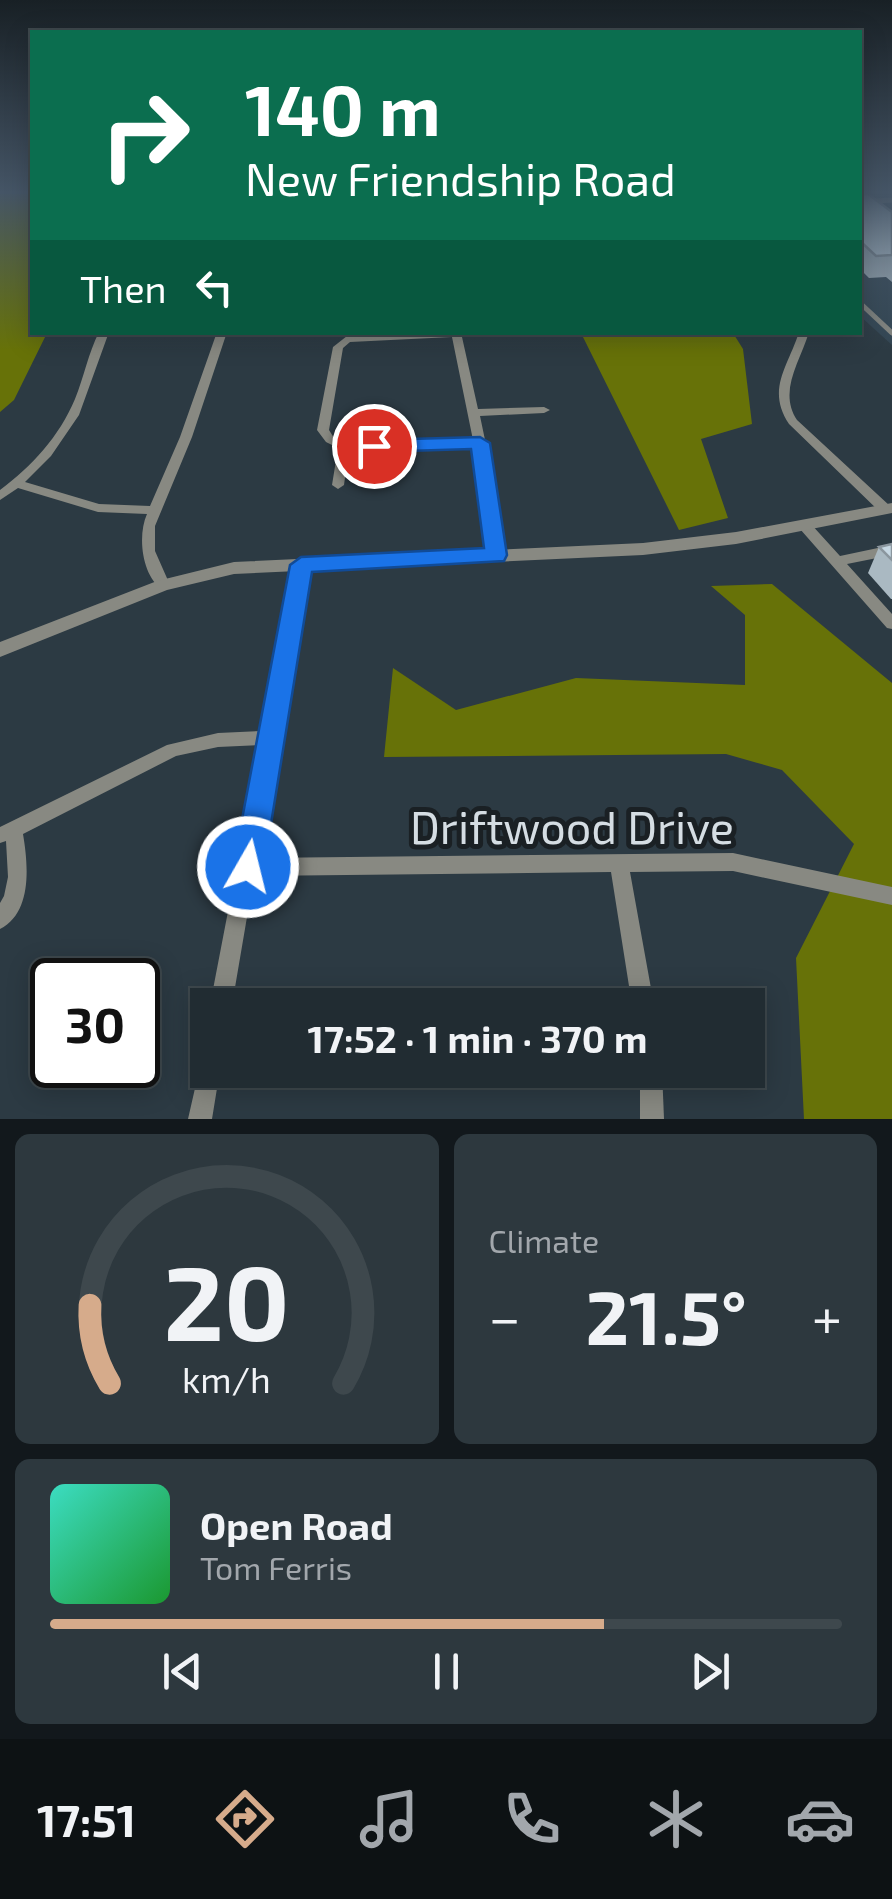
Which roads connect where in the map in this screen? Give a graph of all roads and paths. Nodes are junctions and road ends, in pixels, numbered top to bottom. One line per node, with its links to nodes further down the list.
1 (862, 305): 2 (lane)
2 (892, 333)
3 (103, 335): 11 (street)
4 (221, 335): 15 (street)
5 (456, 335): 8 (street); 10 (street)
6 (803, 335): 14 (street)
7 (544, 410): 8 (street)
8 (474, 413): 9 (street)
9 (480, 443): 10 (street); 18 (street)
10 (344, 446): 12 (street)
11 (17, 484): 13 (street); 15 (street)
12 (338, 485)
13 (0, 496)
14 (888, 509): 16 (street)
15 (154, 510): 21 (street)
16 (806, 526): 18 (street); 19 (street)
17 (892, 550): 19 (street)
18 (496, 555): 20 (street)
19 (836, 562): 22 (street)
20 (301, 565): 21 (street); 24 (street)
21 (163, 585): 23 (street)
22 (892, 624)
23 (0, 650)
24 (270, 738): 25 (street); 27 (street)
25 (6, 832): 29 (street)
26 (619, 863): 27 (street, Driftwood Drive); 28 (street, Driftwood Drive); 31 (street)
27 (248, 867): 30 (street)
28 (892, 896)
29 (0, 919)
30 (224, 988)
31 (640, 988)
32 (206, 1088): 34 (street)
33 (651, 1088): 35 (street)
34 (200, 1119)
35 (652, 1119)

